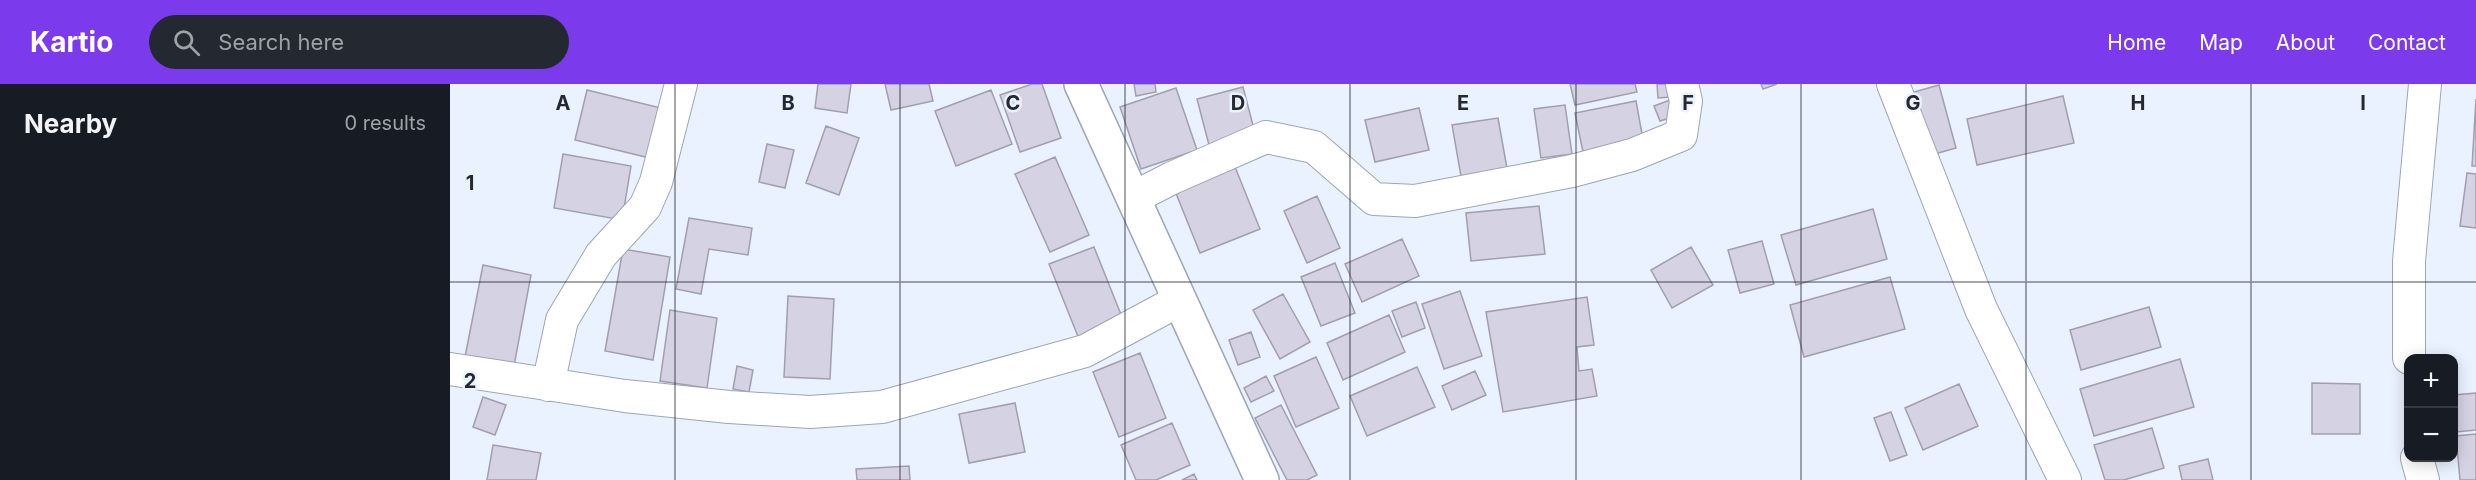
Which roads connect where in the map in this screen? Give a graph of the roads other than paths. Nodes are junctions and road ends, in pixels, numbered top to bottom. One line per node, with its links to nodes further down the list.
1 (681, 84): 10 (street)
2 (1081, 84): 6 (street)
3 (1682, 84): 6 (street)
4 (1893, 84): 13 (street)
5 (2425, 84): 8 (street)
6 (1133, 198): 7 (street)
7 (1178, 301): 10 (street); 12 (street)
8 (2409, 354)
9 (450, 369): 10 (street)
10 (548, 385)
11 (2418, 462): 14 (street)
12 (1262, 480)
13 (2065, 480)
14 (2423, 480)

